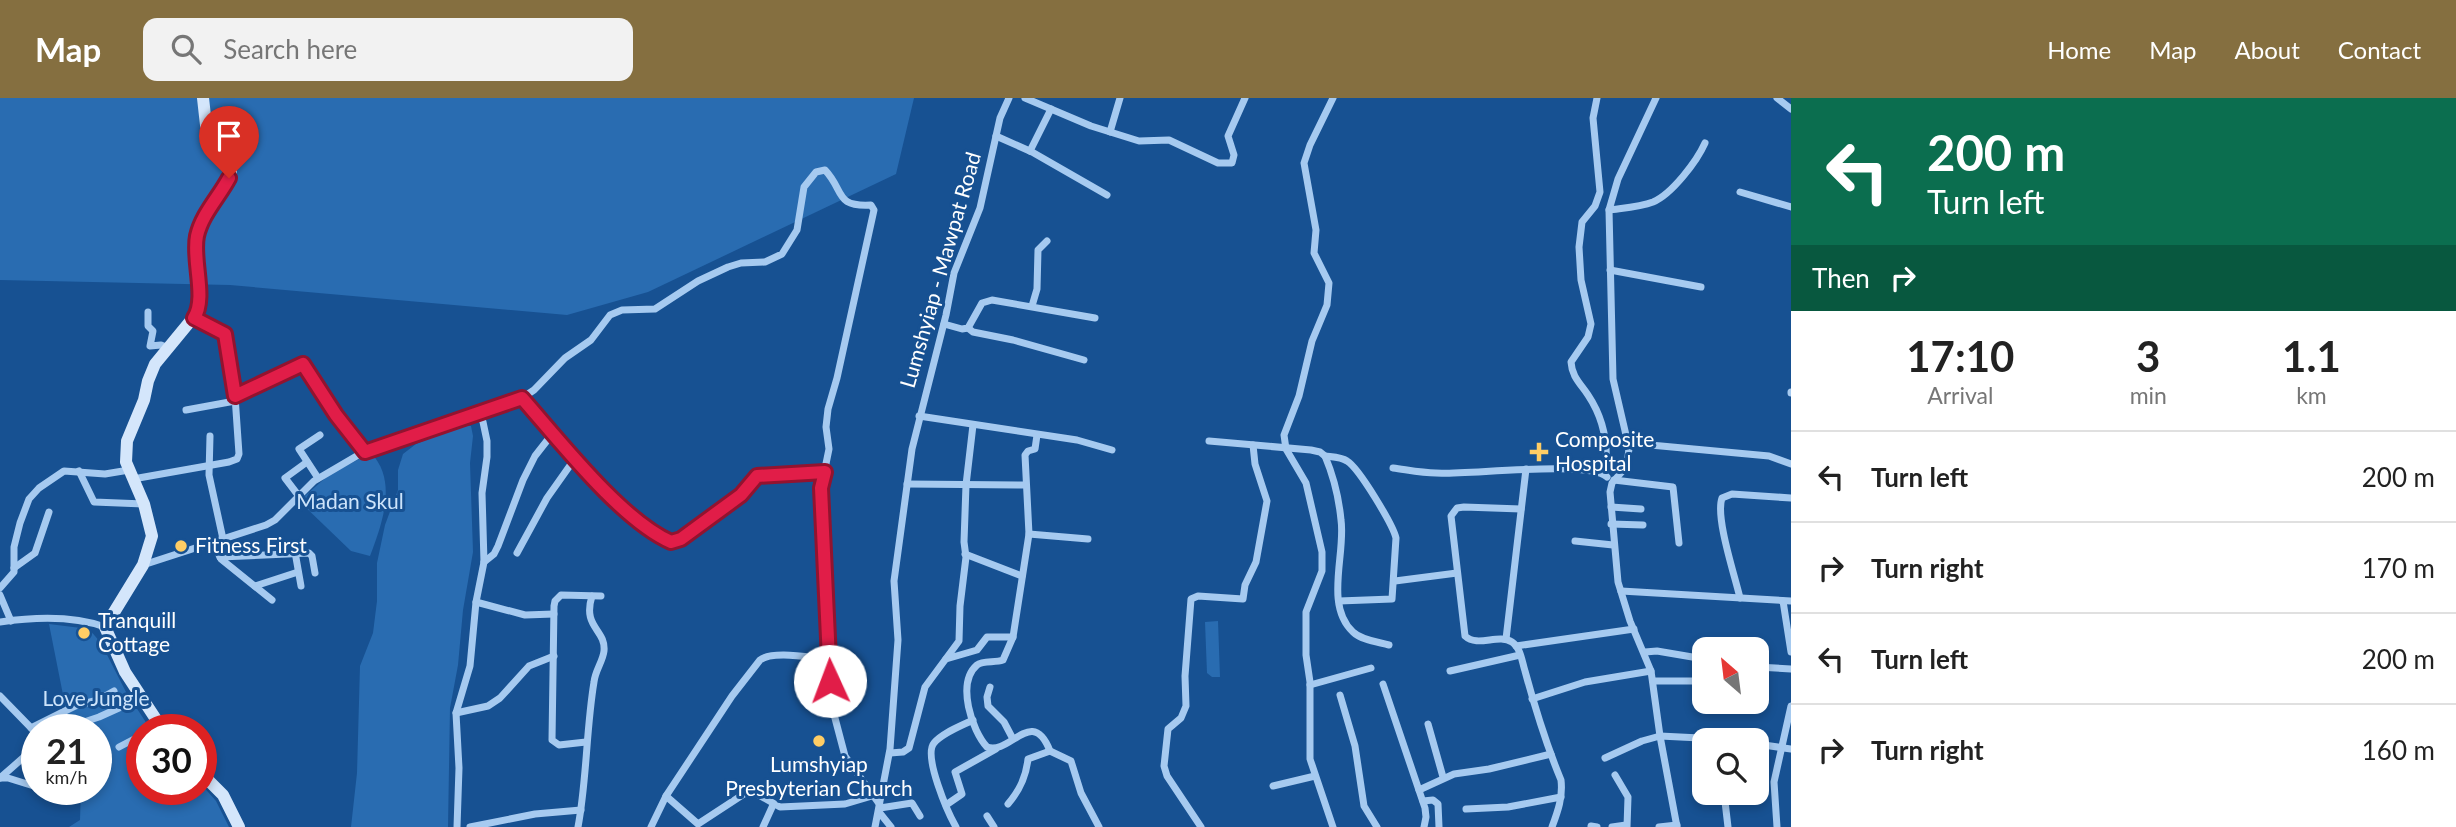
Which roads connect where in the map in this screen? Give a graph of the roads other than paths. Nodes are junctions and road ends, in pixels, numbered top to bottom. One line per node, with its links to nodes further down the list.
1 (204, 98): 25 (street)
2 (1009, 98): 13 (street, Lumshyiap - Mawpat Road)
3 (1026, 98): 10 (street)
4 (1120, 98): 12 (street)
5 (1245, 98): 12 (street)
6 (1334, 98): 44 (street)
7 (1597, 98): 57 (street)
8 (1656, 98): 19 (street)
9 (1777, 98): 11 (street)
10 (1052, 109): 12 (street); 15 (street)
11 (1791, 109)
12 (1110, 132)
13 (996, 136): 15 (street); 27 (street, Lumshyiap - Mawpat Road)
14 (1705, 143): 19 (street)
15 (1030, 151): 17 (street)
16 (1740, 192): 18 (street)
17 (1107, 195)
18 (1791, 207)
19 (1609, 210): 21 (street)
20 (1047, 241): 23 (street)
21 (1610, 270): 22 (street); 42 (street)
22 (1701, 286)
23 (1032, 306): 26 (street); 28 (street)
24 (148, 312): 29 (street)
25 (194, 318): 29 (street); 31 (street)
26 (1095, 318)
27 (944, 324): 28 (street); 35 (street, Lumshyiap - Mawpat Road)
28 (968, 328): 30 (street)
29 (168, 348): 56 (street)
30 (1084, 360)
31 (235, 398): 33 (street); 46 (street); 51 (street)
32 (522, 398): 34 (street); 37 (street); 55 (street)
33 (186, 410)
34 (478, 413): 46 (street); 82 (street)
35 (919, 416): 36 (street); 60 (street, Lumshyiap - Mawpat Road)
36 (973, 425): 39 (street); 61 (street)
37 (553, 433): 48 (street); 82 (street)
38 (320, 435): 49 (street)
39 (1037, 435): 45 (street); 62 (street)
40 (210, 436): 51 (street)
41 (1209, 441): 43 (street)
42 (1629, 443): 50 (street); 59 (street)
43 (1253, 445): 44 (street); 192 (street)
44 (1286, 449): 47 (street); 127 (street)
45 (1112, 450)
46 (365, 452): 58 (street)
47 (1325, 456): 89 (street); 99 (street)
48 (576, 457): 55 (street); 79 (street)
49 (307, 462): 58 (street); 63 (street)
50 (1791, 464)
51 (208, 465): 56 (street); 74 (street)
52 (1394, 468): 53 (street)
53 (1526, 470): 57 (street); 67 (street)
54 (79, 471): 56 (street); 65 (street); 84 (street)
55 (825, 472): 117 (street)
56 (131, 474): 65 (street)
57 (1605, 474): 59 (street)
58 (318, 478): 63 (street)
59 (1613, 482): 66 (street); 76 (street)
60 (907, 484): 61 (street); 153 (street, Lumshyiap - Mawpat Road)
61 (966, 485): 62 (street); 80 (street)
62 (1025, 485): 72 (street)
63 (298, 495): 74 (street)
64 (1791, 498): 97 (street)
65 (144, 504): 83 (street)
66 (1611, 508): 68 (street); 70 (street)
67 (1521, 509): 87 (street); 109 (street)
68 (1641, 509)
69 (49, 512): 84 (street)
70 (1611, 524): 71 (street); 77 (street)
71 (1643, 525)
72 (1029, 534): 73 (street); 88 (street)
73 (1088, 539)
74 (220, 540): 81 (street); 83 (street)
75 (1575, 541): 77 (street)
76 (1679, 543)
77 (1613, 545): 93 (street)
78 (295, 552): 81 (street); 85 (street); 86 (street)
79 (517, 554)
80 (965, 554): 88 (street); 118 (street)
81 (220, 557): 90 (street)
82 (484, 562): 101 (street)
83 (142, 565): 106 (street)
84 (14, 568): 92 (street)
85 (298, 572): 90 (street); 91 (street)
86 (315, 573)
87 (1457, 573): 89 (street); 109 (street)
88 (1022, 576): 108 (street)
89 (1395, 581): 99 (street)
90 (255, 586): 98 (street)
91 (301, 586)
92 (0, 588)
93 (1620, 591): 97 (street); 107 (street)
94 (0, 595): 104 (street)
95 (592, 596): 96 (street); 102 (street); 145 (street)
96 (601, 596)
97 (1740, 598): 100 (street)
98 (272, 600)
99 (1339, 601): 110 (street)
100 (1787, 601): 103 (street)
101 (476, 602): 102 (street); 135 (street)
102 (554, 614): 115 (street)
103 (1788, 620): 113 (street)
104 (11, 621): 105 (street); 106 (street)
105 (0, 622)
106 (105, 627): 132 (street)
107 (1634, 629): 111 (street); 112 (street)
108 (1013, 637): 118 (street); 140 (street)
109 (1506, 639): 111 (street)
110 (1389, 645)
111 (1516, 646): 114 (street)
112 (1645, 652): 116 (street); 123 (street)
113 (1791, 652)
114 (1520, 654): 122 (street); 133 (street)
115 (554, 656): 135 (street); 145 (street)
116 (1692, 657)
117 (829, 659): 165 (street); 166 (street)
118 (945, 659): 153 (street)
119 (1371, 668): 127 (street)
120 (1769, 668): 121 (street)
121 (1791, 669)
122 (1450, 671)
123 (1651, 671): 124 (street); 133 (street)
124 (1653, 681): 125 (street); 142 (street)
125 (1692, 681)
126 (1383, 684): 164 (street)
127 (1310, 685): 158 (street)
128 (990, 687): 144 (street)
129 (114, 691): 136 (street)
130 (1340, 695): 194 (street)
131 (0, 696): 139 (street)
132 (141, 698): 137 (street); 138 (street)
133 (1532, 699): 154 (street)
134 (1791, 706): 150 (street)
135 (456, 713): 182 (street)
136 (62, 714)
137 (106, 714)
138 (151, 714)
139 (21, 718)
140 (973, 720): 149 (street); 171 (street)
141 (1428, 724): 159 (street)
142 (1660, 736): 143 (street); 155 (street); 180 (street)
143 (1692, 737)
144 (1013, 739): 149 (street); 152 (street)
145 (586, 742): 175 (street)
146 (126, 743): 148 (street)
147 (1769, 746): 150 (street)
148 (119, 747)
149 (997, 748): 171 (street)
150 (1781, 748): 151 (street); 202 (street)
151 (1791, 749)
152 (1050, 751): 169 (street); 191 (street)
153 (890, 753): 173 (street, Lumshyiap - Mawpat Road)
154 (1550, 754): 159 (street); 167 (street)
155 (1605, 758)
156 (21, 760): 160 (street)
157 (1615, 775): 179 (street)
158 (1315, 776): 162 (street); 193 (street)
159 (1443, 777): 164 (street)
160 (0, 778): 161 (street)
161 (21, 782)
162 (1273, 786)
163 (217, 789): 181 (street)
164 (1419, 790): 168 (street)
165 (666, 796): 170 (street); 185 (street)
166 (872, 796): 170 (street); 173 (street)
167 (1561, 797): 174 (street); 197 (street)
168 (1423, 801): 195 (street); 196 (street)
169 (1008, 804)
170 (773, 805): 186 (street)
171 (946, 805): 189 (street)
172 (1725, 805): 201 (street)
173 (880, 808): 176 (street); 187 (street, Lumshyiap - Mawpat Road); 188 (street)
174 (1466, 809)
175 (581, 810): 183 (street); 184 (street)
176 (920, 816)
177 (987, 816): 190 (street)
178 (1591, 826): 198 (street)
179 (1627, 826): 199 (street)
180 (1677, 826): 200 (street)
181 (239, 827)
182 (457, 827)
183 (470, 827)
184 (578, 827)
185 (651, 827)
186 (763, 827)
187 (875, 827)
188 (891, 827)
189 (956, 827)
190 (994, 827)
191 (1099, 827)
192 (1201, 827)
193 (1333, 827)
194 (1377, 827)
195 (1424, 827)
196 (1439, 827)
197 (1552, 827)
198 (1597, 827)
199 (1612, 827)
200 (1659, 827)
201 (1728, 827)
202 (1777, 827)

